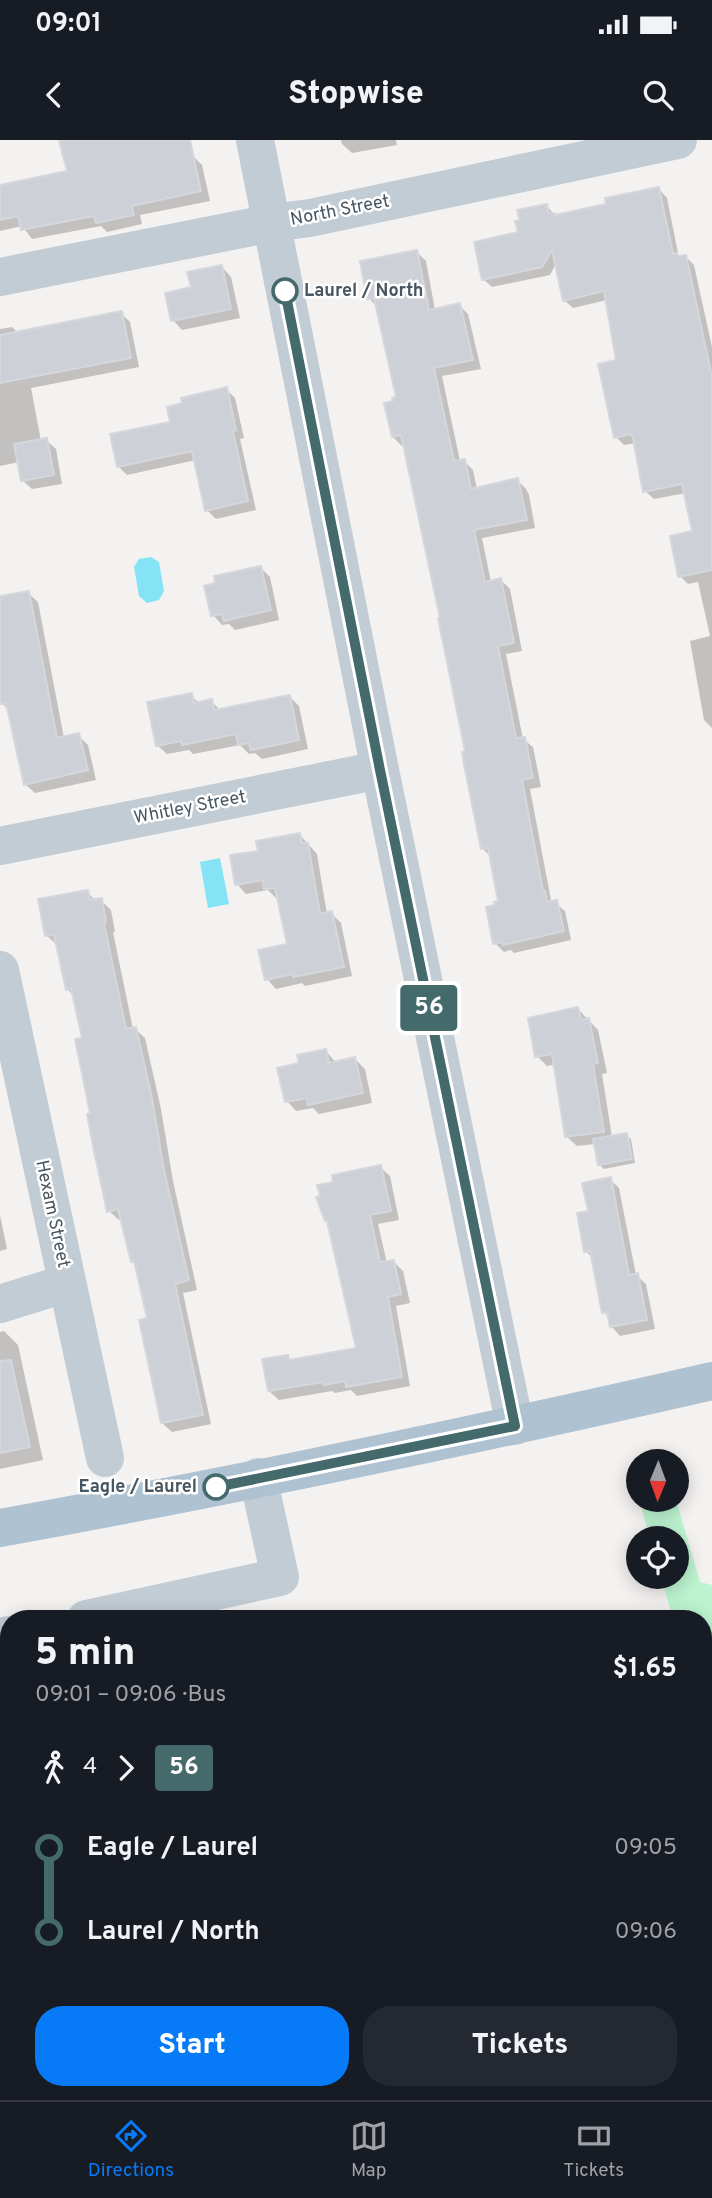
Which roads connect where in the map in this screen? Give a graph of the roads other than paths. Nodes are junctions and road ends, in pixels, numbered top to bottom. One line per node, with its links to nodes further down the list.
1 (255, 140): 3 (street)
2 (678, 140): 3 (street, North Street)
3 (272, 223): 4 (street, North Street); 5 (street)
4 (0, 277)
5 (380, 770): 6 (street, Whitley Street); 11 (street)
6 (0, 846)
7 (0, 970): 8 (street, Hexam Street)
8 (67, 1283): 9 (street); 12 (street, Hexam Street)
9 (0, 1304)
10 (712, 1381): 11 (main road)
11 (515, 1426): 13 (main road)
12 (104, 1458)
13 (258, 1477): 14 (main road); 15 (street)
14 (0, 1528)
15 (128, 1610)

